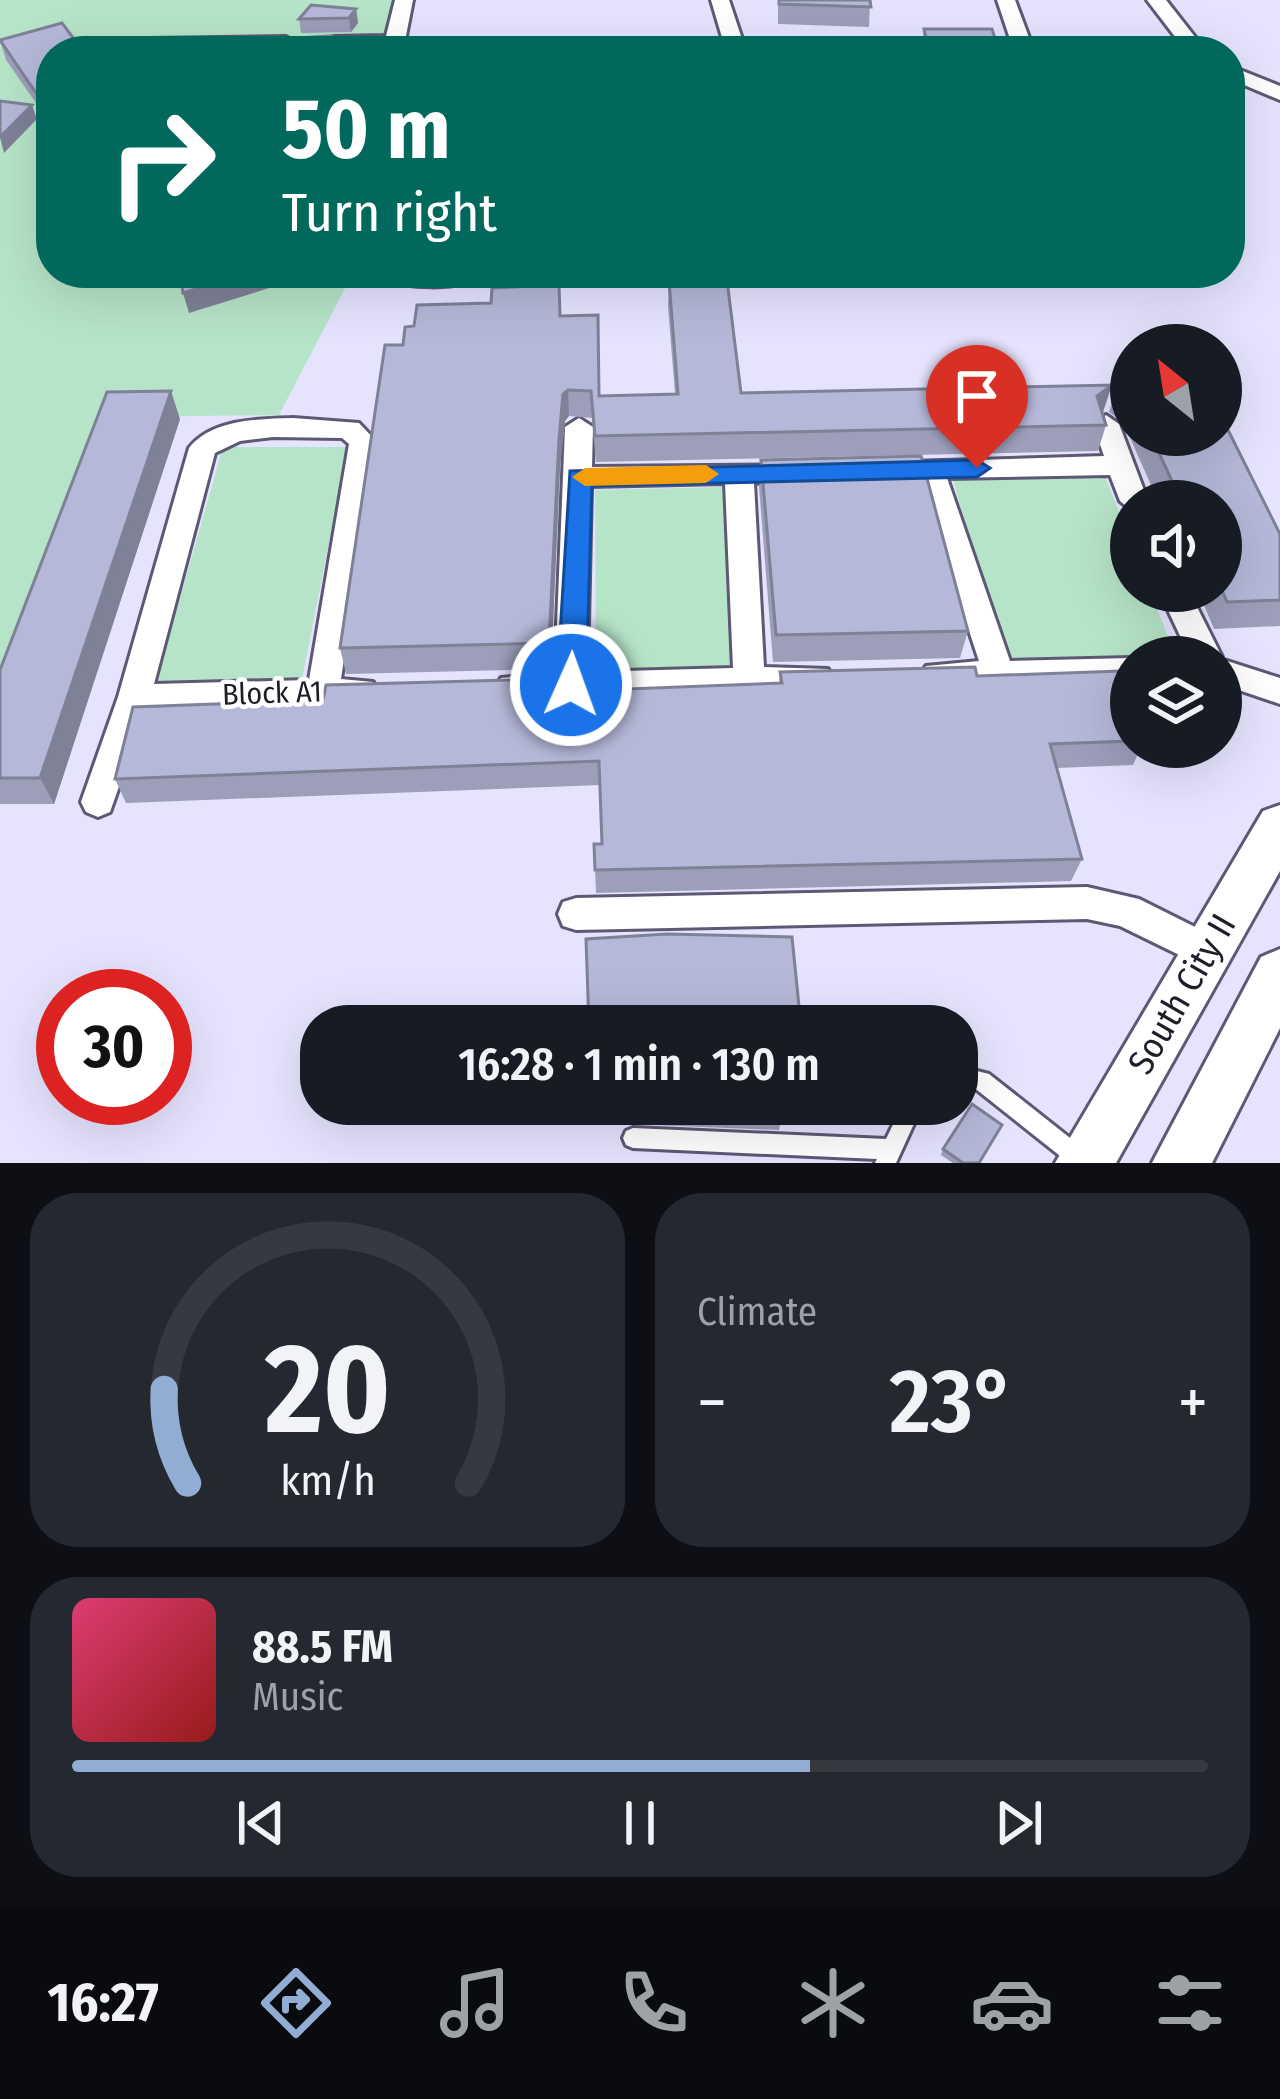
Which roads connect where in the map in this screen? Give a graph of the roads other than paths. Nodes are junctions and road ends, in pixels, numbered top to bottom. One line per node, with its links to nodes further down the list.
1 (404, 0): 5 (street)
2 (720, 0): 6 (street)
3 (1006, 0): 7 (street)
4 (1156, 0): 8 (street)
5 (396, 36)
6 (731, 36)
7 (1019, 36)
8 (1184, 36)
9 (1245, 83): 10 (street)
10 (1280, 94)
11 (1106, 424): 13 (street)
12 (580, 427): 16 (street)
13 (1119, 465): 14 (street); 17 (street)
14 (930, 470): 15 (street); 19 (street)
15 (739, 473): 16 (street); 23 (street)
16 (579, 477): 24 (street)
17 (1125, 480)
18 (1110, 671): 19 (street)
19 (999, 674): 20 (street)
20 (908, 676)
21 (840, 678): 23 (street)
22 (1242, 678): 27 (street)
23 (749, 680): 24 (street)
24 (571, 685): 25 (street)
25 (481, 688)
26 (390, 690): 28 (street, Block A1)
27 (1280, 691)
28 (322, 692): 29 (street, Block A1); 29 (street)
29 (134, 697): 30 (street)
30 (98, 802)
31 (1280, 828): 33 (main road, South City II)
32 (576, 914): 33 (street)
33 (1206, 951): 39 (main road, South City II)
34 (1280, 974): 40 (main road)
35 (978, 1080): 39 (lane)
36 (904, 1125): 38 (lane)
37 (633, 1138): 38 (lane)
38 (889, 1156)
39 (1084, 1162)
40 (1181, 1163)

